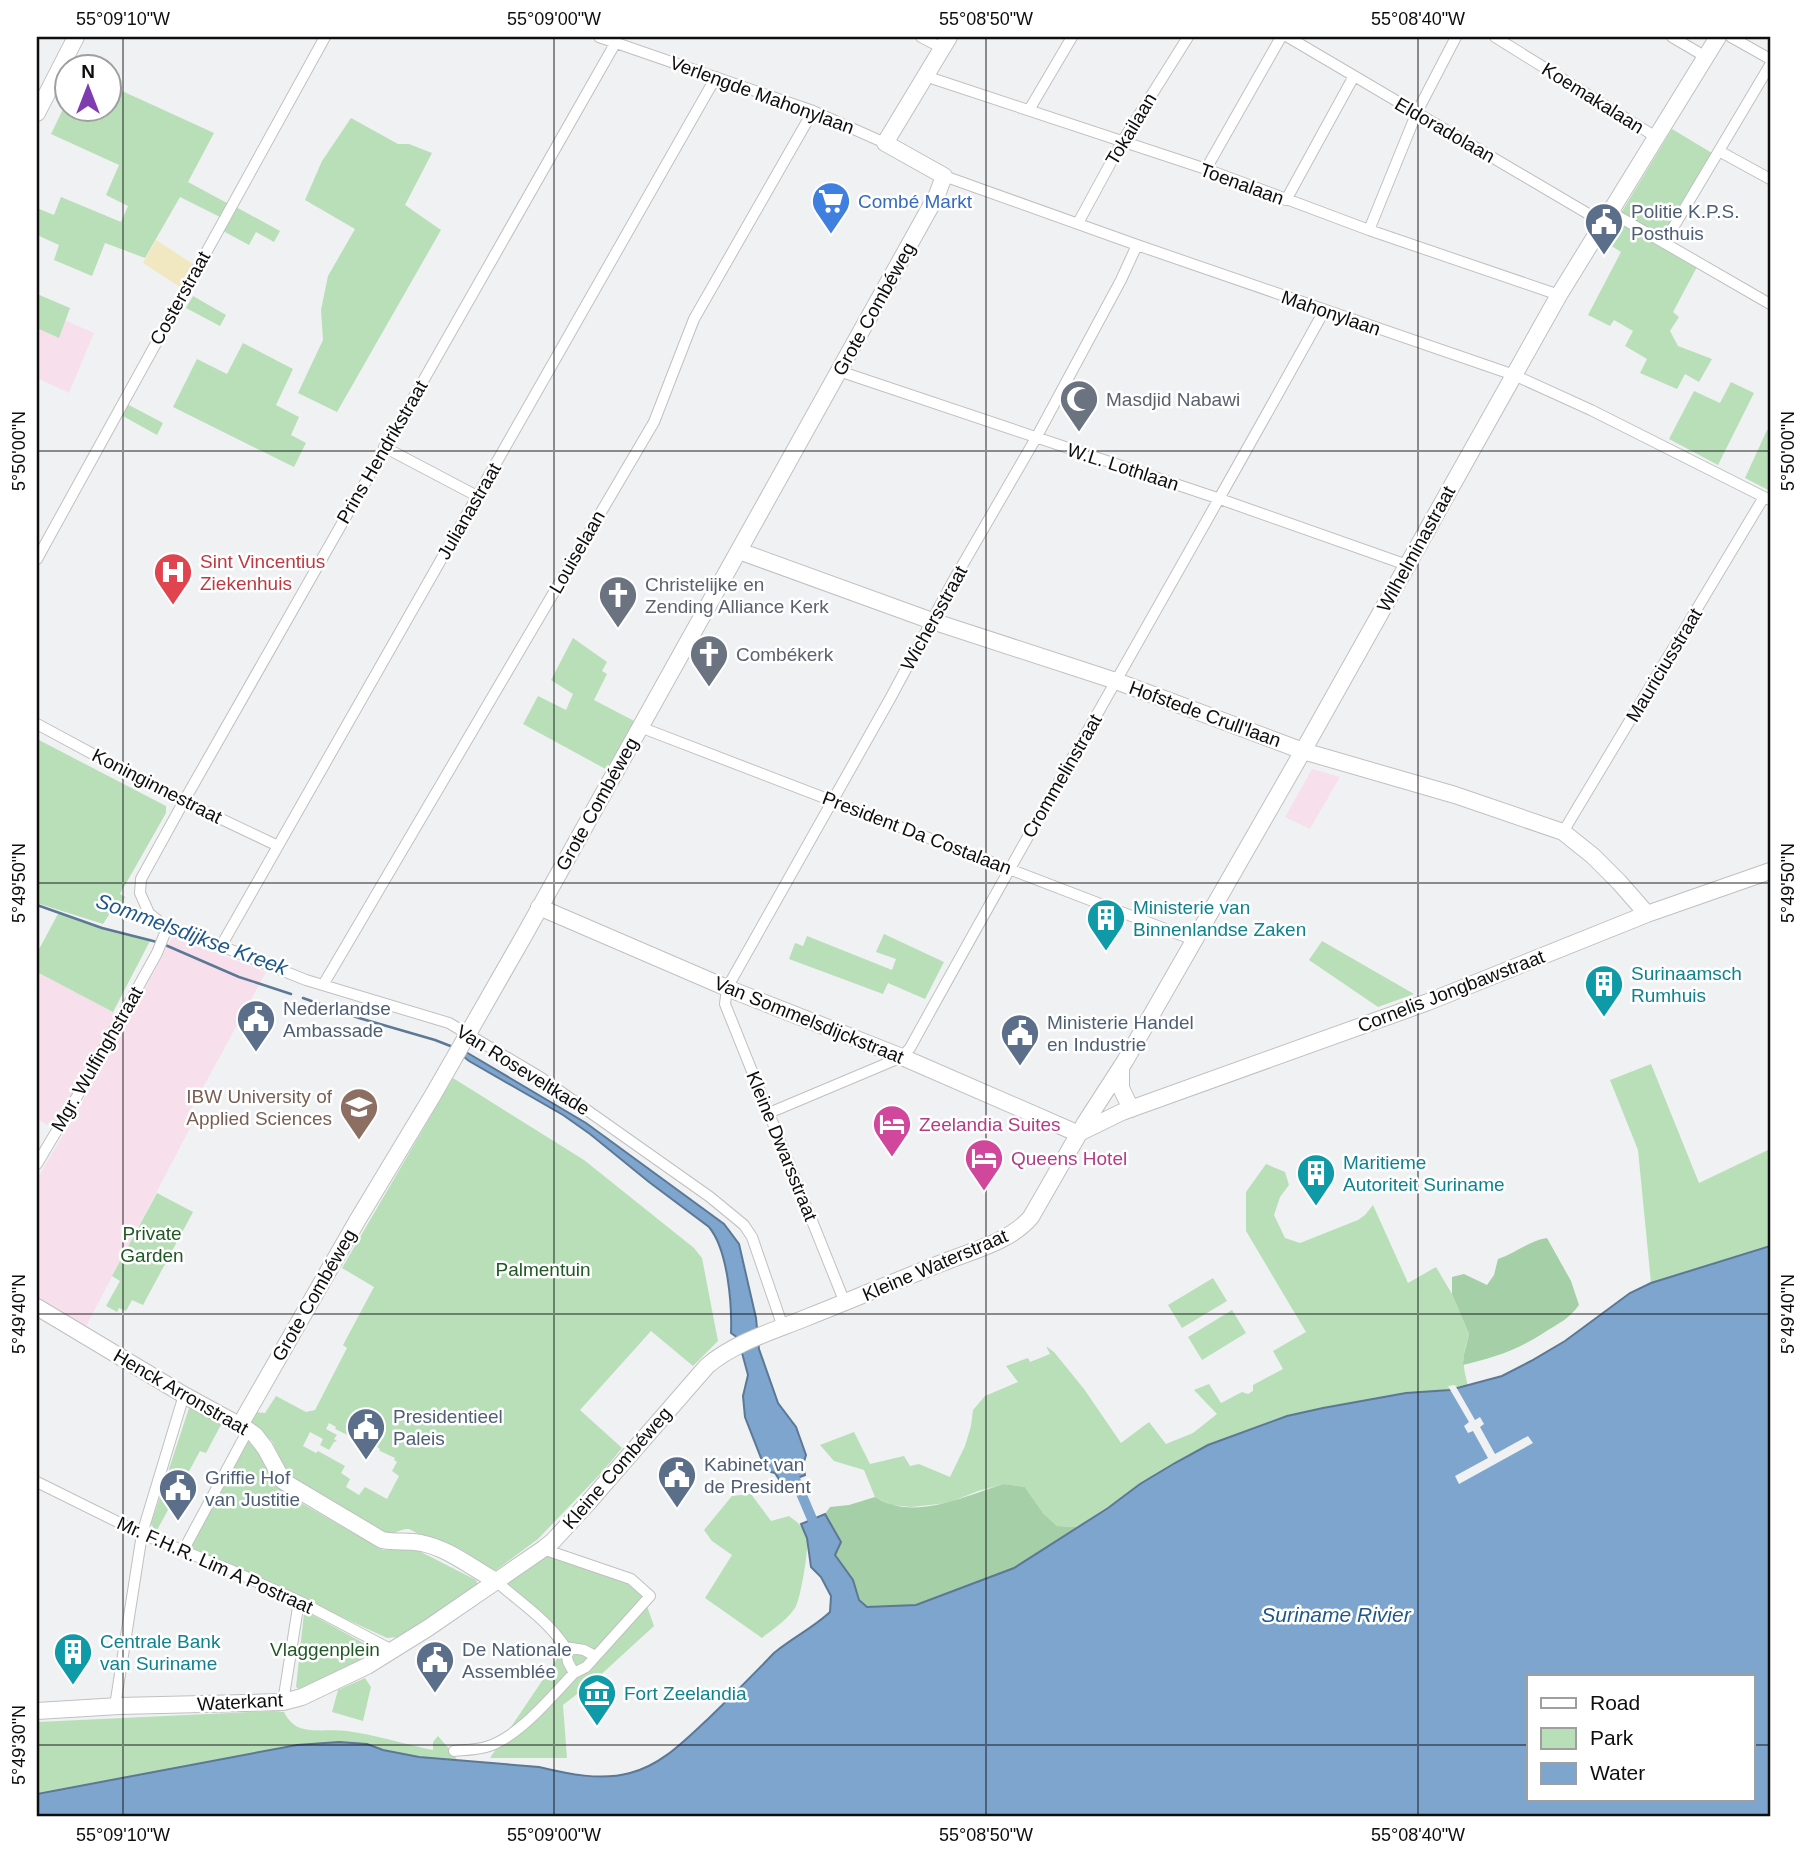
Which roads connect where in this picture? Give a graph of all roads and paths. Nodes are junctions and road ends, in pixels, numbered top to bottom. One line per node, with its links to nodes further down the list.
1 (76, 37): 24 (street)
2 (325, 37): 49 (street, Costerstraat)
3 (599, 37): 14 (street, Verlengde Mahonylaan)
4 (921, 37): 15 (street)
5 (1072, 37): 21 (street)
6 (1188, 37): 26 (street, Tokailaan)
7 (1281, 37): 29 (street)
8 (1289, 37): 19 (street, Eldoradolaan)
9 (1456, 37): 23 (street)
10 (1495, 37): 25 (street, Koemakalaan)
11 (1672, 37): 16 (street)
12 (1718, 37): 16 (street, Wilhelminastraat)
13 (1731, 37): 17 (street)
14 (616, 42): 20 (street, Verlengde Mahonylaan); 44 (street, Prins Hendrikstraat)
15 (945, 43): 18 (street)
16 (1706, 57): 25 (street, Wilhelminastraat)
17 (1770, 62): 28 (street)
18 (925, 76): 21 (street, Toenalaan); 27 (street)
19 (1354, 76): 23 (street, Eldoradolaan); 32 (street)
20 (716, 77): 22 (street, Verlengde Mahonylaan); 45 (street, Julianastraat)
21 (1028, 110): 26 (street, Toenalaan)
22 (814, 111): 27 (street, Verlengde Mahonylaan); 68 (street, Louiselaan)
23 (1417, 112): 33 (street, Eldoradolaan); 35 (street)
24 (37, 113)
25 (1656, 137): 33 (street, Wilhelminastraat)
26 (1122, 142): 29 (street, Toenalaan); 34 (street, Tokailaan)
27 (885, 143): 30 (street, Mahonylaan)
28 (1719, 151): 31 (street); 36 (street)
29 (1206, 169): 32 (street, Toenalaan)
30 (944, 176): 34 (street, Mahonylaan); 41 (street, Grote Combéweg)
31 (1770, 179)
32 (1286, 200): 35 (street, Toenalaan)
33 (1605, 217): 36 (street, Eldoradolaan); 38 (street, Wilhelminastraat)
34 (1078, 223): 37 (street, Mahonylaan)
35 (1369, 230): 38 (street, Toenalaan)
36 (1664, 243): 39 (street, Eldoradolaan)
37 (1137, 245): 40 (street, Mahonylaan); 43 (street, Wichersstraat)
38 (1559, 295): 42 (street, Wilhelminastraat)
39 (1770, 304)
40 (1324, 311): 42 (street, Mahonylaan); 47 (street, Crommelinstraat)
41 (839, 370): 43 (street, W.L. Lothlaan); 48 (street, Grote Combéweg)
42 (1514, 375): 46 (street, Mahonylaan); 50 (street, Wilhelminastraat)
43 (1036, 438): 47 (street, W.L. Lothlaan); 51 (street, Wichersstraat)
44 (384, 447): 45 (street); 56 (street, Prins Hendrikstraat)
45 (477, 496): 59 (street, Julianastraat)
46 (1767, 498): 58 (street, Mauriciusstraat)
47 (1220, 499): 50 (street, W.L. Lothlaan); 52 (street, Crommelinstraat)
48 (739, 551): 51 (street, Hofstede Crull'laan); 54 (street, Grote Combéweg)
49 (37, 559)
50 (1407, 565): 55 (street, Wilhelminastraat)
51 (932, 621): 52 (street, Hofstede Crull'laan); 57 (street, Wichersstraat)
52 (1116, 681): 55 (street, Hofstede Crull'laan); 60 (street, Crommelinstraat)
53 (37, 724): 56 (street, Koninginnestraat)
54 (640, 727): 57 (street, President Da Costalaan); 63 (street, Grote Combéweg)
55 (1303, 751): 58 (street, Hofstede Crull'laan); 66 (street, Wilhelminastraat)
56 (184, 800): 59 (street, Koninginnestraat); 62 (street, Prins Hendrikstraat)
57 (833, 802): 60 (street, President Da Costalaan); 69 (street, Wichersstraat)
58 (1563, 832): 64 (street, Hofstede Crull'laan)
59 (278, 846): 67 (street, Julianastraat)
60 (1009, 868): 66 (street, President Da Costalaan); 71 (street, Crommelinstraat)
61 (1770, 871): 64 (street, Cornelis Jongbawstraat)
62 (143, 902): 65 (street, Van Roseveltkade)
63 (539, 907): 69 (street, Van Sommelsdijckstraat); 70 (street, Grote Combéweg)
64 (1647, 914): 73 (street, Cornelis Jongbawstraat)
65 (166, 931): 67 (street, Van Roseveltkade); 77 (street, Mgr. Wulfinghstraat)
66 (1194, 940): 72 (street, Wilhelminastraat)
67 (221, 946): 68 (street, Van Roseveltkade)
68 (323, 985): 70 (street, Van Roseveltkade)
69 (727, 988): 71 (street, Van Sommelsdijckstraat); 75 (street, Kleine Dwarsstraat)
70 (466, 1037): 80 (street, Van Roseveltkade); 83 (street, Grote Combéweg)
71 (902, 1058): 75 (street); 76 (street, Van Sommelsdijckstraat)
72 (1119, 1077): 73 (street); 74 (street); 76 (street, Kleine Waterstraat)
73 (1154, 1101): 74 (street, Cornelis Jongbawstraat)
74 (1127, 1111): 76 (street)
75 (769, 1113): 78 (street, Kleine Dwarsstraat)
76 (1079, 1134): 78 (street, Kleine Waterstraat)
77 (37, 1164)
78 (845, 1303): 80 (street, Kleine Waterstraat)
79 (37, 1307): 82 (street, Henck Arronstraat)
80 (783, 1327): 81 (street, Kleine Waterstraat)
81 (732, 1349): 86 (street, Kleine Combéweg)
82 (184, 1395): 83 (street, Henck Arronstraat); 85 (street)
83 (244, 1427): 87 (street); 88 (street, Henck Arronstraat)
84 (37, 1482): 85 (street, Mr. F.H.R. Lim A Postraat)
85 (142, 1534): 87 (street, Mr. F.H.R. Lim A Postraat); 95 (street)
86 (543, 1549): 88 (street, Kleine Combéweg); 92 (street)
87 (183, 1551): 89 (street, Mr. F.H.R. Lim A Postraat)
88 (496, 1581): 90 (street); 91 (street, Waterkant)
89 (299, 1601): 91 (street, Mr. F.H.R. Lim A Postraat); 94 (street)
90 (565, 1647): 92 (street); 93 (street)
91 (393, 1650): 94 (street, Waterkant)
92 (595, 1656): 93 (street)
93 (574, 1673): 97 (street)
94 (283, 1702): 95 (street, Waterkant)
95 (116, 1706): 96 (street, Waterkant)
96 (37, 1711)
97 (454, 1751)

